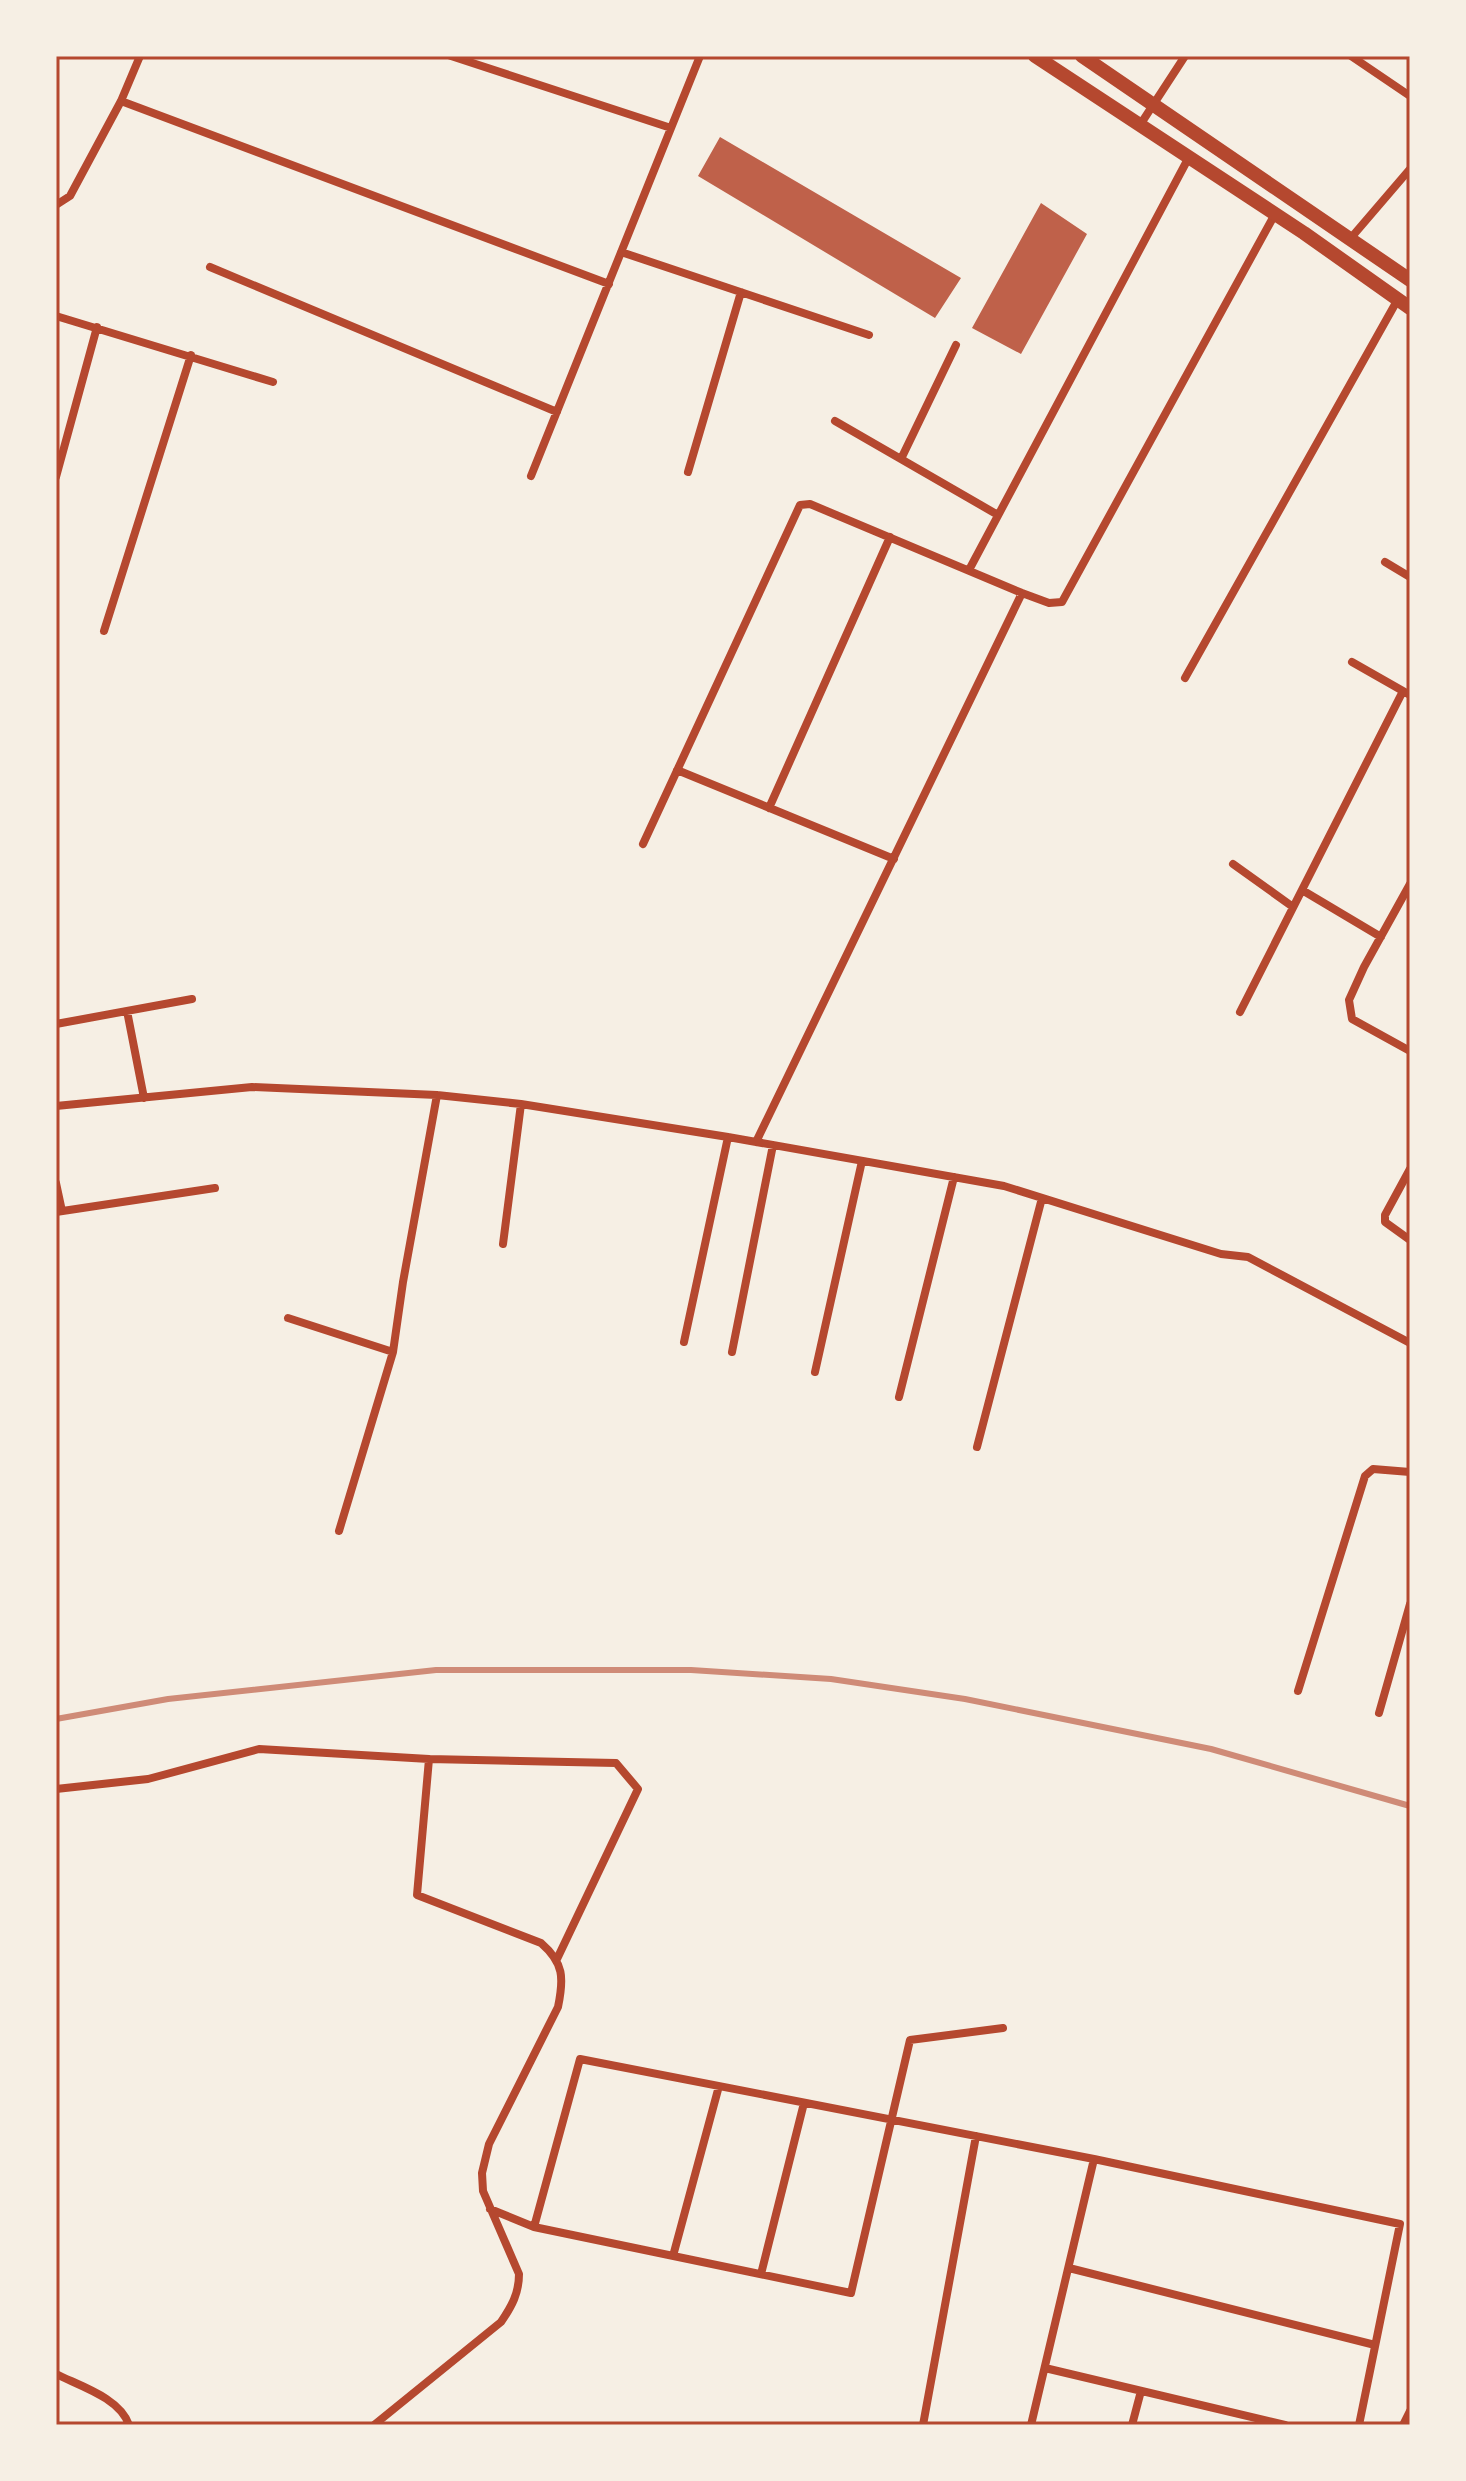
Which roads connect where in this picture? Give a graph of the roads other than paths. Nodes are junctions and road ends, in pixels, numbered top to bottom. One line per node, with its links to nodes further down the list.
1 (140, 56): 9 (street)
2 (451, 56): 12 (street)
3 (700, 56): 12 (street)
4 (1035, 56): 11 (main road)
5 (1082, 56): 10 (main road)
6 (1185, 56): 10 (street)
7 (1351, 56): 8 (street)
8 (1410, 96)
9 (121, 101): 15 (street); 21 (street)
10 (1153, 104): 11 (street); 17 (main road)
11 (1140, 125): 13 (main road)
12 (671, 128): 18 (street)
13 (1189, 157): 16 (main road); 36 (street)
14 (1410, 169): 17 (street)
15 (56, 205)
16 (1275, 214): 23 (main road); 41 (street)
17 (1350, 239): 20 (main road)
18 (621, 252): 21 (street); 22 (street)
19 (210, 267): 30 (street)
20 (1410, 280)
21 (609, 284): 30 (street)
22 (741, 292): 26 (street); 33 (street)
23 (1404, 304): 44 (street)
24 (56, 316): 25 (street)
25 (97, 327): 28 (street); 35 (street)
26 (869, 335)
27 (956, 345): 32 (street)
28 (191, 355): 29 (street); 42 (street)
29 (273, 382)
30 (557, 412): 34 (street)
31 (835, 421): 32 (street)
32 (901, 459): 36 (street)
33 (688, 472)
34 (531, 476)
35 (56, 477)
36 (998, 515): 39 (street)
37 (890, 537): 39 (street); 46 (street); 47 (street)
38 (1385, 562): 40 (street)
39 (969, 570): 41 (street)
40 (1410, 577)
41 (1022, 593): 49 (street)
42 (104, 631)
43 (1352, 662): 45 (street)
44 (1185, 678)
45 (1407, 693): 52 (street)
46 (677, 770): 47 (street); 48 (street)
47 (769, 808): 49 (street)
48 (643, 844)
49 (894, 859): 65 (street)
50 (1233, 864): 53 (street)
51 (1410, 884): 54 (street)
52 (1302, 890): 53 (street); 54 (street)
53 (1293, 907): 57 (street)
54 (1381, 937): 59 (street)
55 (192, 999): 56 (street)
56 (127, 1011): 58 (street); 61 (street)
57 (1240, 1012)
58 (56, 1024)
59 (1410, 1051)
60 (437, 1095): 61 (street); 62 (street); 79 (street)
61 (144, 1098): 63 (street)
62 (521, 1104): 64 (street); 75 (street)
63 (56, 1106)
64 (728, 1137): 65 (street); 77 (street)
65 (756, 1142): 66 (street)
66 (773, 1145): 67 (street); 80 (street)
67 (862, 1161): 69 (street); 81 (street)
68 (1410, 1169): 74 (street)
69 (954, 1177): 72 (street); 82 (street)
70 (56, 1183): 73 (street)
71 (215, 1188): 73 (street)
72 (1042, 1198): 78 (street); 83 (street)
73 (59, 1212)
74 (1410, 1240)
75 (503, 1244)
76 (288, 1318): 79 (street)
77 (684, 1342)
78 (1410, 1343)
79 (393, 1352): 85 (street)
80 (732, 1352)
81 (815, 1372)
82 (899, 1397)
83 (977, 1447)
84 (1410, 1472): 87 (street)
85 (339, 1531)
86 (1410, 1604): 88 (street)
87 (1298, 1691)
88 (1379, 1713)
89 (429, 1759): 90 (street); 91 (street); 91 (street)
90 (56, 1789)
91 (557, 1959): 98 (street)
92 (1003, 2028): 95 (street)
93 (719, 2086): 94 (street); 99 (street); 100 (street)
94 (804, 2103): 95 (street); 102 (street)
95 (893, 2120): 96 (street); 102 (street)
96 (976, 2136): 97 (street); 110 (street)
97 (1094, 2159): 101 (street); 103 (street)
98 (490, 2209): 99 (street); 109 (street)
99 (534, 2227): 100 (street)
100 (673, 2256): 102 (street)
101 (1069, 2268): 103 (street); 104 (street)
102 (761, 2274)
103 (1375, 2345): 114 (street)
104 (1045, 2368): 106 (street); 111 (street)
105 (56, 2374): 108 (street)
106 (1141, 2391): 112 (street); 113 (street)
107 (1410, 2411): 115 (street)
108 (129, 2425)
109 (374, 2425)
110 (923, 2425)
111 (1031, 2425)
112 (1132, 2425)
113 (1285, 2425)
114 (1359, 2425)
115 (1403, 2425)

